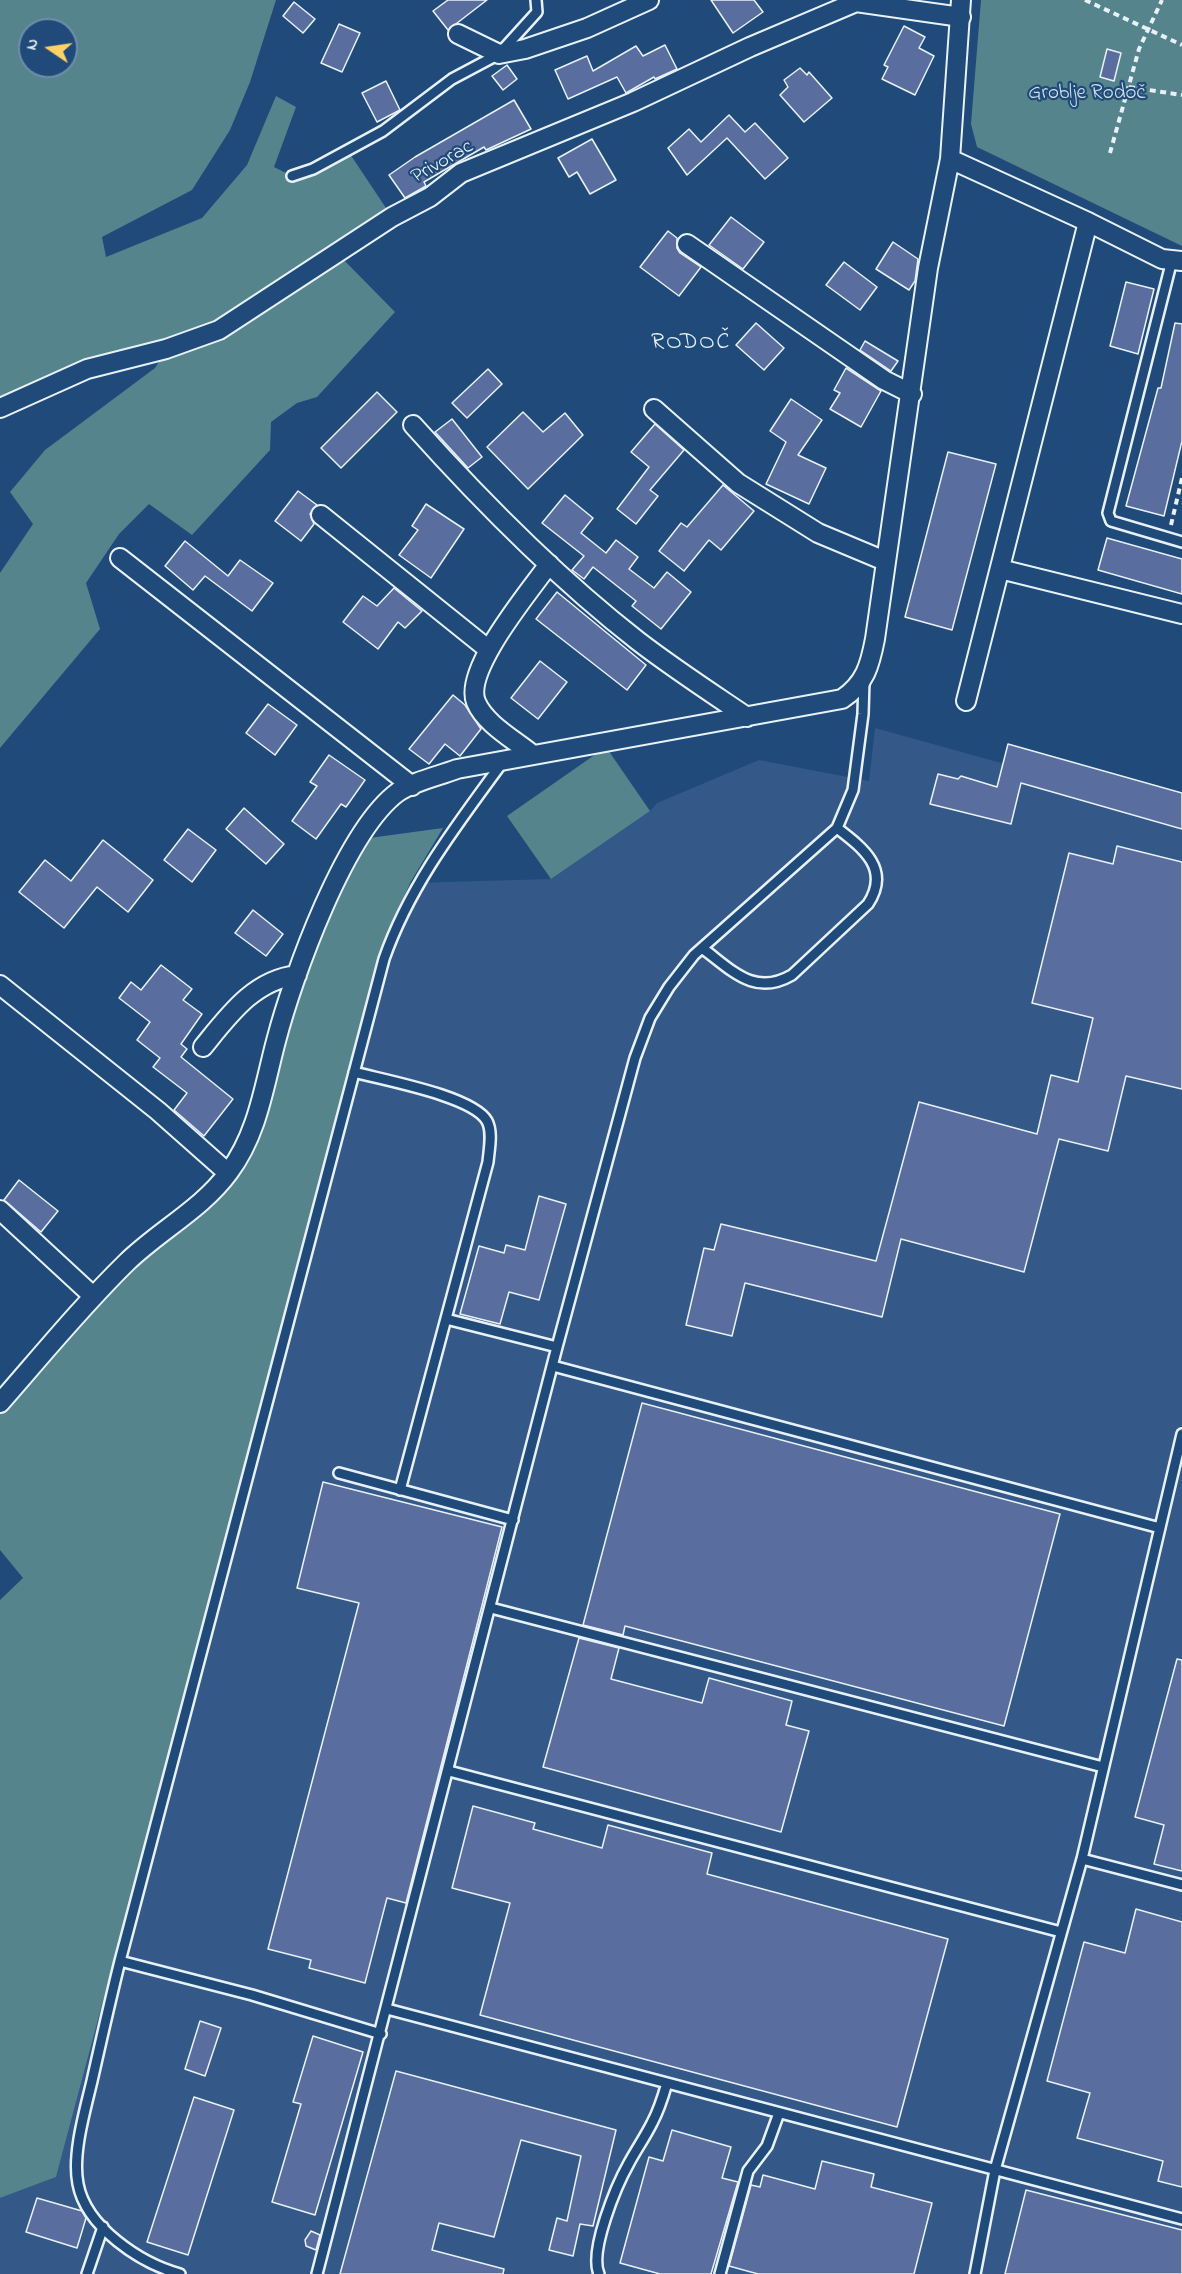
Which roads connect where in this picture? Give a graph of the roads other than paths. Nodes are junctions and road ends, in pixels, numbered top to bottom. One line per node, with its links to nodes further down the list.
1 (536, 0): 6 (lane)
2 (649, 0): 6 (street)
3 (855, 1): 4 (street, Privorac); 13 (street, Privorac)
4 (961, 8): 7 (street)
5 (458, 34): 6 (street)
6 (499, 54): 8 (lane)
7 (950, 159): 9 (street); 12 (street)
8 (292, 176)
9 (1088, 222): 11 (street); 21 (street)
10 (687, 244): 12 (street)
11 (1177, 261): 17 (lane)
12 (912, 394): 19 (street)
13 (0, 408)
14 (654, 409): 19 (street)
15 (412, 425): 20 (street)
16 (321, 515): 23 (street)
17 (1182, 542)
18 (120, 558): 29 (street)
19 (885, 561): 24 (street)
20 (549, 564): 23 (street); 26 (street)
21 (1000, 568): 22 (street); 25 (street)
22 (1182, 614)
23 (489, 650): 27 (street)
24 (864, 679): 26 (street); 30 (lane)
25 (966, 701)
26 (747, 717): 27 (street)
27 (533, 755): 28 (street)
28 (504, 760): 29 (street); 35 (lane)
29 (412, 786): 32 (street)
30 (837, 828): 31 (lane); 31 (lane)
31 (702, 948): 40 (lane)
32 (297, 975): 34 (street); 36 (street)
33 (0, 985): 36 (street)
34 (203, 1047)
35 (354, 1072): 39 (lane); 54 (lane)
36 (228, 1173): 38 (street)
37 (0, 1210): 38 (street)
38 (93, 1296): 42 (street)
39 (446, 1319): 40 (lane); 45 (lane)
40 (557, 1347): 41 (lane)
41 (553, 1366): 46 (lane); 47 (lane)
42 (0, 1403)
43 (1182, 1434): 47 (lane)
44 (339, 1473): 45 (lane)
45 (400, 1490): 46 (lane)
46 (513, 1520): 48 (lane)
47 (1160, 1528): 49 (lane)
48 (491, 1608): 49 (lane); 50 (lane)
49 (1103, 1767): 51 (lane)
50 (449, 1771): 53 (lane); 55 (lane)
51 (1082, 1859): 52 (lane); 53 (lane)
52 (1182, 1885)
53 (1061, 1932): 59 (lane)
54 (120, 1961): 56 (lane); 61 (lane)
55 (387, 2009): 56 (lane); 57 (lane)
56 (381, 2034): 64 (lane)
57 (667, 2083): 58 (lane); 65 (lane)
58 (779, 2113): 59 (lane); 66 (lane)
59 (995, 2170): 60 (lane); 67 (lane)
60 (1182, 2219)
61 (103, 2227): 62 (lane); 63 (lane)
62 (87, 2274)
63 (180, 2274)
64 (317, 2274)
65 (600, 2274)
66 (720, 2274)
67 (975, 2274)

